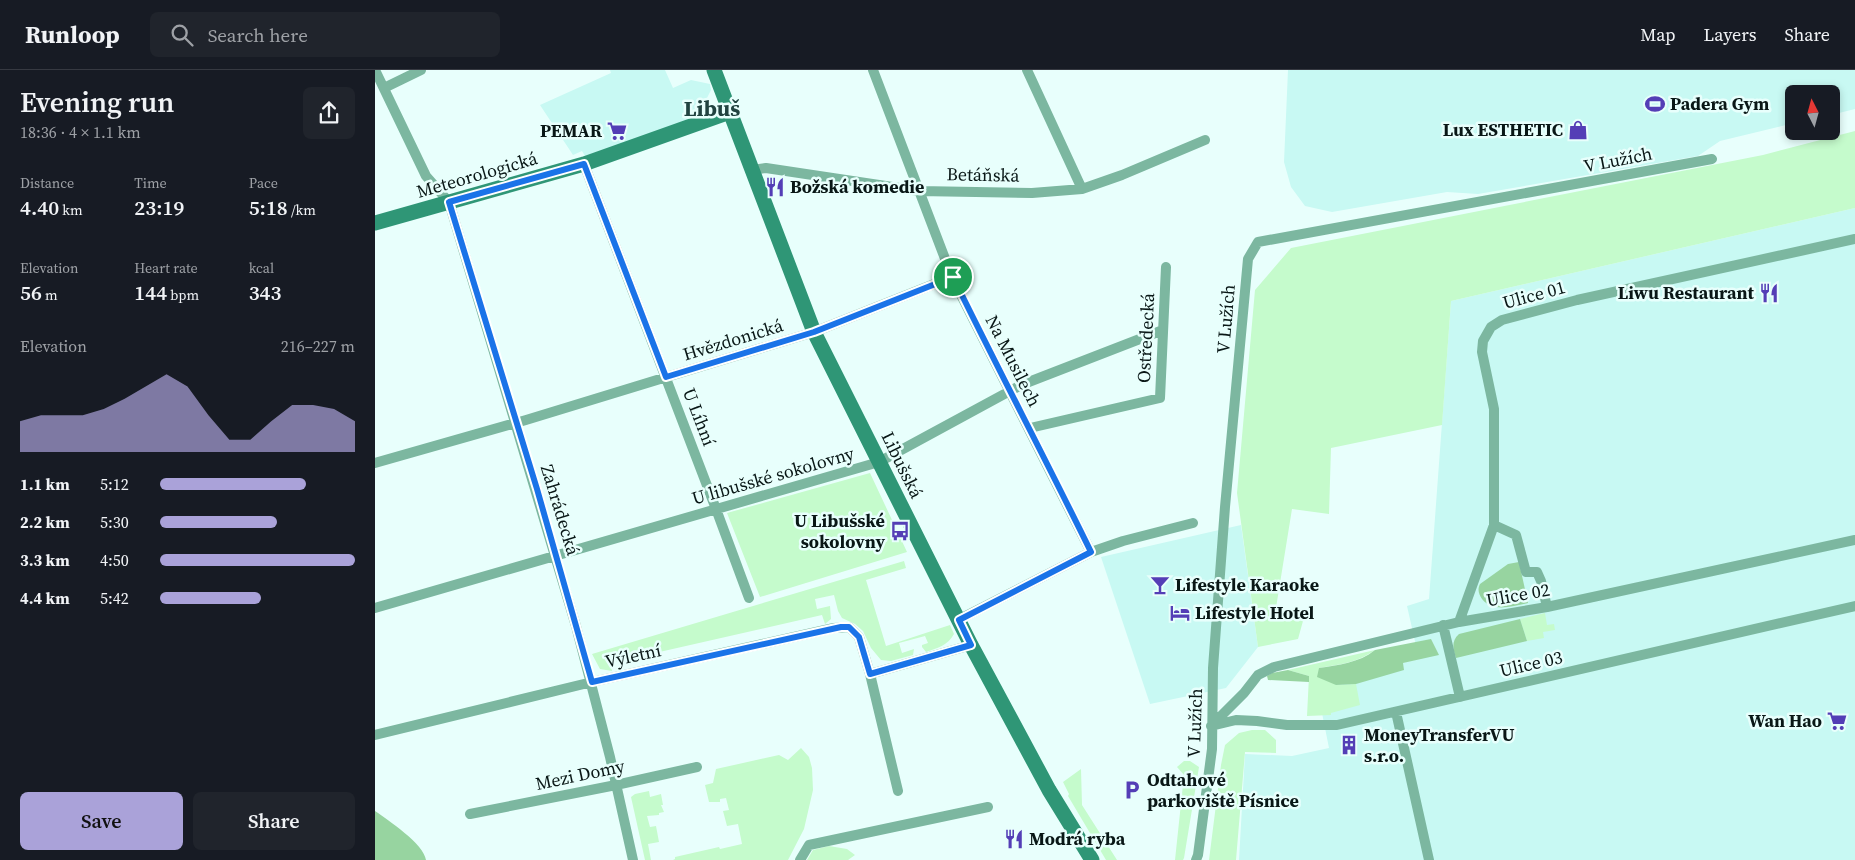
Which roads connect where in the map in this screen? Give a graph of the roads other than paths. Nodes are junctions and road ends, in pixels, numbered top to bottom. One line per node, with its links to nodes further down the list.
1 (375, 70): 6 (street)
2 (421, 70): 6 (street)
3 (714, 70): 7 (main road, Libušská)
4 (873, 70): 13 (street, Na Musilech)
5 (1027, 70): 12 (street)
6 (384, 88): 14 (street)
7 (730, 112): 10 (main road, Meteorologická); 11 (main road, Libušská)
8 (1205, 140): 12 (street, Betáňská)
9 (1712, 159): 45 (street, V Lužích)
10 (584, 164): 14 (main road, Meteorologická); 21 (street, U Líhní)
11 (752, 170): 13 (street, Betáňská); 20 (main road, Libušská)
12 (1082, 188): 13 (street, Betáňská)
13 (919, 190): 18 (street, Na Musilech)
14 (449, 202): 15 (main road, Meteorologická); 23 (street, Zahrádecká)
15 (375, 223)
16 (1855, 239): 29 (street, Ulice 01)
17 (1166, 267): 19 (street, Ostředecká)
18 (953, 277): 20 (street, Hvězdonická); 22 (street, Na Musilech)
19 (1163, 330): 22 (street, U libušské sokolovny); 24 (street, Ostředecká)
20 (814, 332): 21 (street, Hvězdonická); 25 (main road, Libušská)
21 (666, 377): 23 (street, Hvězdonická); 27 (street, U Líhní)
22 (1009, 392): 24 (street, Na Musilech); 25 (street, U libušské sokolovny)
23 (517, 423): 26 (street, Hvězdonická); 32 (street, Zahrádecká)
24 (1030, 428): 31 (street, Na Musilech)
25 (879, 462): 27 (street, U libušské sokolovny); 37 (main road, Libušská)
26 (375, 463)
27 (716, 509): 32 (street, U libušské sokolovny); 33 (street, U Líhní)
28 (1193, 523): 31 (street)
29 (1494, 525): 35 (street); 38 (street, Ulice 01)
30 (1855, 540): 35 (street, Ulice 02)
31 (1091, 552): 37 (street)
32 (556, 555): 36 (street, U libušské sokolovny); 42 (street, Zahrádecká)
33 (749, 598)
34 (1855, 606): 43 (street, Ulice 03)
35 (1547, 607): 38 (street, Ulice 02)
36 (375, 608)
37 (959, 620): 40 (main road, Libušská)
38 (1459, 622): 39 (street, Ulice 02)
39 (1443, 625): 43 (street); 45 (street, Ulice 02)
40 (971, 645): 41 (street); 54 (main road, Libušská)
41 (870, 674): 42 (street, Výletní); 49 (street, Výletní)
42 (592, 682): 46 (street, Výletní); 48 (street, Zahrádecká)
43 (1460, 697): 44 (street, Ulice 03)
44 (1395, 712): 45 (street, Ulice 03); 56 (street)
45 (1211, 726): 55 (street, V Lužích)
46 (375, 735)
47 (697, 767): 48 (street, Mezi Domy)
48 (616, 785): 51 (street, Mezi Domy); 52 (street, Zahrádecká)
49 (898, 791)
50 (989, 807): 53 (street)
51 (470, 814)
52 (633, 860)
53 (800, 860)
54 (1092, 860)
55 (1196, 860)
56 (1429, 860)

